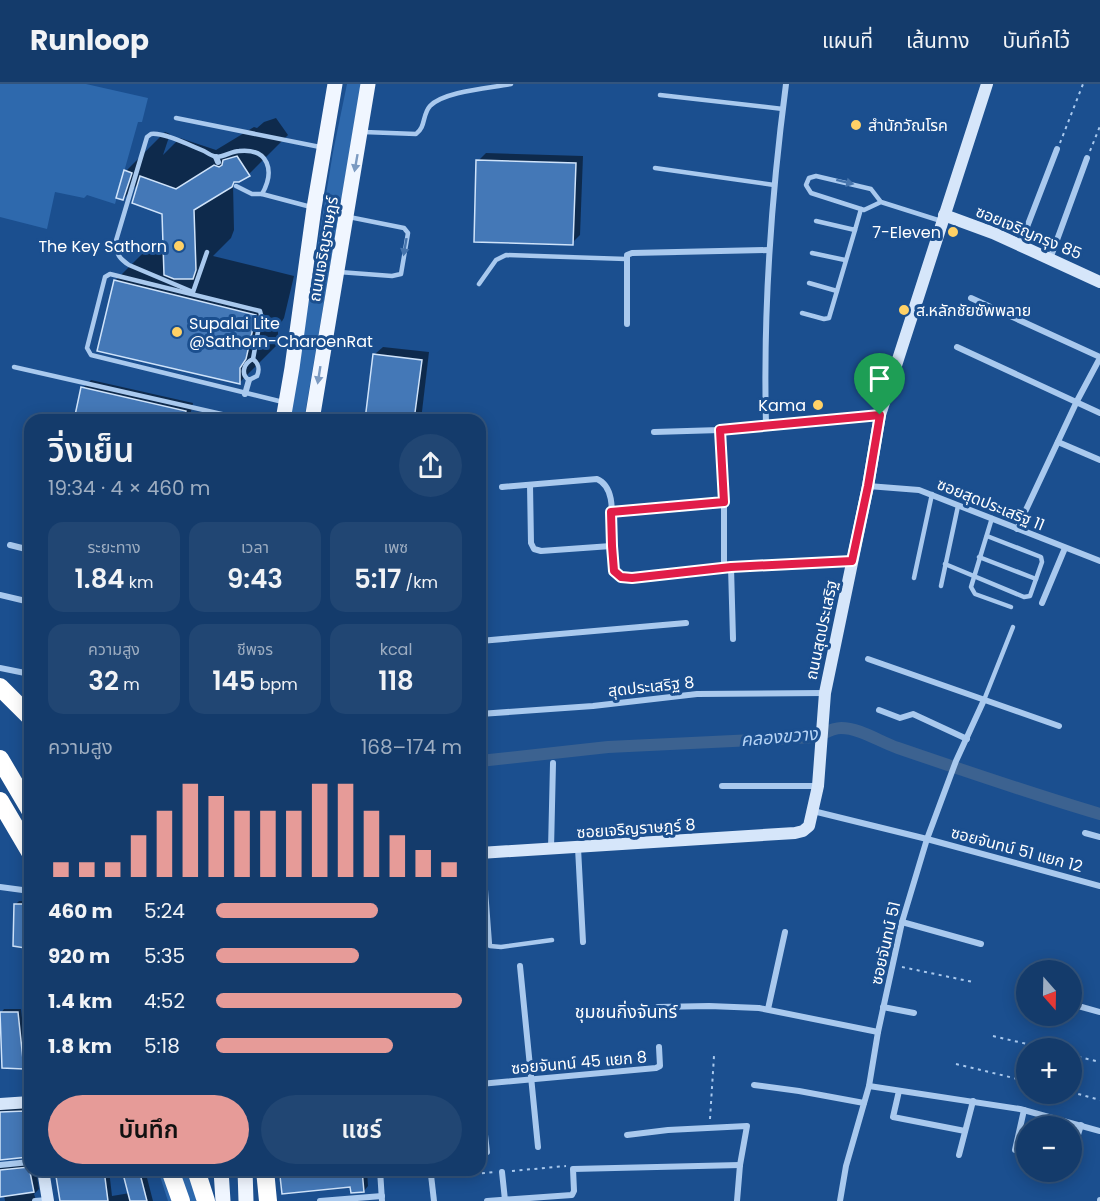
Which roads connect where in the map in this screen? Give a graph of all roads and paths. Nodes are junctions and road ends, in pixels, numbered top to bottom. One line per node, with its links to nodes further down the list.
1 (335, 84): 12 (main road, ถนนเจริญราษฎร์)
2 (368, 84): 11 (main road, ถนนเจริญราษฎร์)
3 (511, 84): 11 (lane)
4 (786, 84): 8 (street)
5 (987, 84): 23 (street, ถนนสุดประเสริฐ)
6 (1083, 84): 13 (path)
7 (660, 95): 8 (lane)
8 (783, 109): 16 (street)
9 (176, 118): 12 (lane)
10 (1100, 126): 14 (path)
11 (362, 132): 22 (main road, ถนนเจริญราษฎร์, one-way to 22)
12 (325, 148): 20 (main road, ถนนเจริญราษฎร์)
13 (1057, 149): 26 (street)
14 (1087, 158): 31 (street)
15 (655, 168): 16 (lane)
16 (774, 185): 27 (street)
17 (236, 186): 18 (lane)
18 (262, 194): 20 (lane); 28 (lane)
19 (881, 202): 21 (lane); 21 (lane, one-way to 19); 23 (lane)
20 (314, 208): 48 (main road, ถนนเจริญราษฎร์)
21 (861, 210): 25 (lane)
22 (347, 217): 33 (main road, ถนนเจริญราษฎร์); 33 (lane, one-way to 33)
23 (944, 218): 26 (street, ซอยเจริญกรุง 85); 53 (street, ถนนสุดประเสริฐ)
24 (816, 221): 25 (lane)
25 (855, 230): 32 (lane)
26 (1020, 245): 31 (street, ซอยเจริญกรุง 85)
27 (769, 250): 30 (street); 54 (street)
28 (207, 252)
29 (812, 253): 32 (lane)
30 (626, 259): 36 (lane); 40 (street)
31 (1050, 259): 34 (street, ซอยเจริญกรุง 85)
32 (845, 260): 37 (lane)
33 (338, 272): 52 (main road, ถนนเจริญราษฎร์, one-way to 52)
34 (1100, 282)
35 (809, 283): 37 (lane)
36 (479, 284)
37 (837, 291): 39 (lane)
38 (971, 298): 43 (street)
39 (802, 313)
40 (627, 324)
41 (957, 347): 47 (street)
42 (253, 359): 45 (lane); 45 (lane); 46 (lane)
43 (1099, 361): 47 (street)
44 (14, 367): 50 (lane)
45 (249, 380): 46 (street)
46 (245, 394): 48 (lane)
47 (1077, 401): 49 (street); 57 (street)
48 (286, 403): 51 (main road, ถนนเจริญราษฎร์)
49 (1100, 413)
50 (222, 414)
51 (284, 414)
52 (313, 414)
53 (880, 415): 54 (street); 60 (street, ถนนสุดประเสริฐ)
54 (766, 426): 55 (street)
55 (720, 430): 56 (street); 63 (street)
56 (654, 432)
57 (1058, 442): 58 (street); 67 (street)
58 (1100, 460)
59 (530, 485): 61 (street); 65 (street); 70 (street)
60 (868, 486): 62 (street, ซอยสุดประเสริฐ 11); 74 (street, ถนนสุดประเสริฐ)
61 (502, 487)
62 (932, 494): 64 (street, ซอยสุดประเสริฐ 11); 79 (lane)
63 (724, 502): 65 (street); 77 (street)
64 (958, 506): 66 (street, ซอยสุดประเสริฐ 11); 76 (lane)
65 (611, 512): 70 (street)
66 (992, 518): 67 (street, ซอยสุดประเสริฐ 11); 68 (lane)
67 (1017, 529): 72 (street, ซอยสุดประเสริฐ 11)
68 (987, 536): 73 (lane); 80 (lane)
69 (10, 545): 71 (street)
70 (612, 546): 77 (street)
71 (24, 548)
72 (1065, 548): 75 (street, ซอยสุดประเสริฐ 11); 84 (street)
73 (979, 557): 78 (lane); 80 (lane)
74 (852, 561): 77 (street); 94 (street, ถนนสุดประเสริฐ)
75 (1100, 561)
76 (945, 564): 78 (lane); 81 (lane)
77 (728, 567): 88 (street)
78 (974, 576): 80 (lane); 85 (lane)
79 (914, 578)
80 (1036, 579)
81 (940, 586)
82 (0, 595): 83 (street)
83 (24, 601)
84 (1042, 603)
85 (1011, 607)
86 (686, 623): 89 (street)
87 (1013, 627): 95 (lane)
88 (733, 639)
89 (486, 640)
90 (868, 659): 95 (street)
91 (0, 668): 92 (street)
92 (24, 673)
93 (0, 687): 97 (highway)
94 (825, 693): 98 (street, สุดประเสริฐ 8); 104 (street, ถนนสุดประเสริฐ)
95 (984, 700): 99 (street); 100 (street, ซอยจันทน์ 51)
96 (879, 710): 100 (street)
97 (24, 711)
98 (486, 714)
99 (1059, 726)
100 (967, 739): 111 (street, ซอยจันทน์ 51)
101 (0, 759): 105 (highway)
102 (553, 763): 114 (street)
103 (722, 786): 104 (street)
104 (818, 786): 107 (street, ถนนสุดประเสริฐ)
105 (24, 800)
106 (0, 801): 112 (highway)
107 (813, 811): 108 (street, ถนนสุดประเสริฐ); 111 (street, ซอยจันทน์ 51 แยก 12)
108 (795, 833): 113 (street, ซอยเจริญราษฎร์ 8)
109 (1085, 833): 110 (street)
110 (1100, 837)
111 (927, 839): 116 (street, ซอยจันทน์ 51 แยก 12); 120 (street, ซอยจันทน์ 51)
112 (24, 842)
113 (578, 848): 114 (street, ซอยเจริญราษฎร์ 8); 123 (street)
114 (551, 850): 115 (street, ซอยเจริญราษฎร์ 8)
115 (486, 853)
116 (1100, 886)
117 (0, 887): 118 (street)
118 (24, 890)
119 (486, 900): 122 (lane)
120 (902, 922): 124 (street); 125 (street, ซอยจันทน์ 51)
121 (785, 932): 131 (street)
122 (552, 940)
123 (583, 942)
124 (981, 944)
125 (893, 965): 127 (path); 129 (street, ซอยจันทน์ 51)
126 (520, 966): 143 (street)
127 (973, 982)
128 (658, 1007): 131 (street)
129 (883, 1007): 133 (street); 134 (street, ซอยจันทน์ 51)
130 (1082, 1007): 132 (street)
131 (768, 1010): 134 (street)
132 (1100, 1012)
133 (914, 1013)
134 (878, 1032): 146 (street, ซอยจันทน์ 51)
135 (993, 1036): 136 (path)
136 (1016, 1041)
137 (659, 1047): 143 (street, ซอยจันทน์ 45 แยก 8)
138 (714, 1056): 157 (path)
139 (1082, 1058): 140 (path)
140 (1100, 1062)
141 (956, 1064): 142 (path)
142 (1016, 1079)
143 (531, 1080): 144 (street, ซอยจันทน์ 45 แยก 8); 162 (street)
144 (486, 1084)
145 (754, 1085): 152 (street)
146 (869, 1086): 147 (street); 152 (street, ซอยจันทน์ 51)
147 (899, 1091): 150 (street); 158 (street)
148 (1082, 1095): 149 (path)
149 (1100, 1100)
150 (973, 1101): 154 (street); 158 (street)
151 (24, 1102): 153 (street)
152 (864, 1103): 192 (street, ซอยจันทน์ 51)
153 (0, 1104)
154 (1024, 1110): 155 (street); 163 (street)
155 (1047, 1116)
156 (1082, 1125): 159 (street)
157 (709, 1128): 160 (street); 168 (street)
158 (965, 1131): 165 (street)
159 (1100, 1131)
160 (627, 1135)
161 (486, 1143): 164 (street)
162 (538, 1147)
163 (1015, 1150)
164 (487, 1152)
165 (959, 1155)
166 (24, 1163): 167 (street)
167 (0, 1165)
168 (740, 1165): 169 (street); 191 (street)
169 (573, 1169): 170 (path); 181 (street)
170 (502, 1172): 171 (path); 181 (street)
171 (486, 1173)
172 (43, 1176): 182 (street)
173 (172, 1176): 183 (highway)
174 (198, 1176): 184 (highway)
175 (221, 1176): 185 (main road)
176 (245, 1176): 186 (main road)
177 (266, 1176): 187 (highway)
178 (380, 1176): 180 (street)
179 (431, 1176): 189 (street)
180 (382, 1199): 188 (street)
181 (505, 1200): 190 (street)
182 (43, 1201)
183 (181, 1201)
184 (206, 1201)
185 (223, 1201)
186 (246, 1201)
187 (268, 1201)
188 (320, 1201)
189 (434, 1201)
190 (487, 1201)
191 (737, 1201)
192 (840, 1201)

